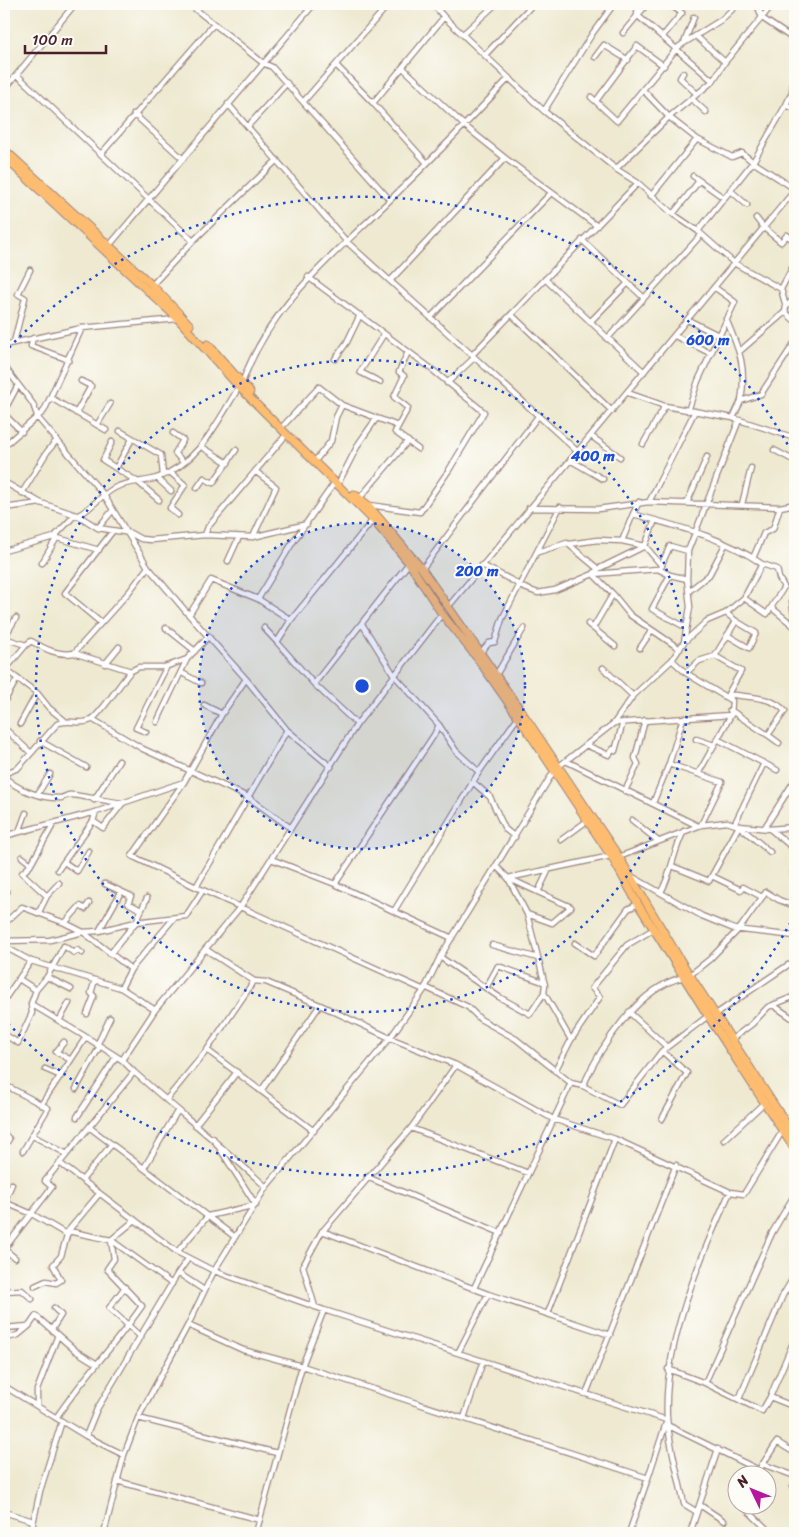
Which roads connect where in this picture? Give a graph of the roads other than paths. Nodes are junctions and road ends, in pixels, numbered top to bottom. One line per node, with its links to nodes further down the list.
1 (75, 4): 37 (street)
2 (189, 4): 19 (street)
3 (314, 4): 31 (street)
4 (389, 4): 32 (street)
5 (433, 4): 16 (street)
6 (496, 4): 21 (street)
7 (533, 4): 27 (street)
8 (614, 4): 52 (street)
9 (638, 4): 15 (street)
10 (647, 4): 15 (street)
11 (669, 4): 22 (street)
12 (738, 4): 23 (street)
13 (758, 4): 18 (street)
14 (773, 4): 18 (street)
15 (638, 15): 20 (street); 22 (street)
16 (444, 17): 21 (street); 34 (street)
17 (694, 17): 25 (street)
18 (762, 18): 24 (street); 30 (street)
19 (213, 25): 31 (street); 54 (street)
20 (623, 33)
21 (463, 34): 27 (street)
22 (663, 36): 26 (street)
23 (697, 37): 25 (street); 30 (street)
24 (795, 40)
25 (684, 43): 26 (street)
26 (677, 48): 33 (street); 39 (street)
27 (485, 55): 38 (street)
28 (595, 57): 29 (street)
29 (628, 60): 33 (street); 47 (street)
30 (725, 62): 39 (street)
31 (263, 63): 40 (street); 49 (street)
32 (336, 65): 46 (street); 48 (street)
33 (664, 66): 42 (street)
34 (403, 68): 48 (street); 57 (street)
35 (795, 68): 50 (street)
36 (683, 73): 43 (street)
37 (17, 75): 41 (street); 60 (street)
38 (509, 78): 52 (street); 57 (street)
39 (713, 82): 43 (street)
40 (287, 83): 46 (street); 56 (street)
41 (4, 90)
42 (643, 90): 47 (street); 55 (street)
43 (697, 94): 45 (street)
44 (591, 97): 47 (street)
45 (692, 99): 53 (street); 55 (street)
46 (304, 100): 77 (street)
47 (596, 101)
48 (373, 103): 66 (street)
49 (228, 104): 56 (street); 63 (street)
50 (786, 105): 51 (street); 65 (street)
51 (795, 109)
52 (544, 111): 67 (street)
53 (706, 112)
54 (134, 114): 60 (street); 63 (street)
55 (669, 117): 58 (street); 67 (street)
56 (248, 126): 64 (street)
57 (465, 126): 62 (street); 66 (street)
58 (697, 139): 65 (street); 74 (street)
59 (4, 149): 88 (main road)
60 (101, 154): 76 (street)
61 (4, 157): 88 (main road)
62 (504, 158): 73 (street); 94 (street)
63 (183, 159): 76 (street)
64 (277, 160): 85 (street); 86 (street)
65 (753, 162): 71 (street); 72 (street)
66 (427, 163): 77 (street)
67 (616, 169): 70 (street)
68 (693, 176): 69 (street)
69 (699, 181): 75 (street); 79 (street)
70 (638, 183): 74 (street); 81 (street)
71 (795, 189): 82 (street)
72 (730, 190): 75 (street); 78 (street)
73 (551, 193): 81 (street); 104 (street)
74 (651, 196): 79 (street)
75 (724, 198): 83 (street)
76 (148, 200): 85 (street); 88 (street)
77 (390, 200): 86 (street)
78 (747, 205)
79 (673, 214): 83 (street)
80 (756, 218): 82 (street)
81 (597, 226): 84 (street)
82 (763, 227): 87 (street); 89 (street)
83 (700, 233): 89 (street); 100 (street)
84 (582, 240): 93 (street); 95 (street)
85 (193, 241): 96 (street)
86 (347, 242): 92 (street); 94 (street)
87 (795, 242)
88 (107, 248): 96 (main road); 105 (main road)
89 (734, 263): 97 (street); 98 (street)
90 (795, 263): 98 (street)
91 (30, 270): 116 (street)
92 (308, 277): 102 (street); 133 (street)
93 (545, 279): 103 (street); 109 (street)
94 (390, 280): 104 (street)
95 (628, 282): 100 (street); 109 (street)
96 (152, 285): 133 (main road)
97 (714, 288): 106 (street); 107 (street)
98 (781, 289): 101 (street)
99 (795, 297): 101 (street)
100 (644, 298): 115 (street)
101 (785, 309): 108 (street); 119 (street)
102 (360, 315): 111 (street); 125 (street)
103 (512, 315): 124 (street); 140 (street)
104 (431, 317): 124 (street)
105 (178, 319): 110 (street); 133 (main road)
106 (726, 319): 112 (street); 119 (street)
107 (688, 320): 112 (street); 113 (street)
108 (795, 321)
109 (590, 322): 115 (street)
110 (82, 328): 114 (street); 126 (street)
111 (384, 334): 120 (street); 130 (street)
112 (718, 335): 121 (street)
113 (675, 336): 121 (street); 128 (street)
114 (33, 338): 116 (street); 126 (street)
115 (607, 339): 128 (street)
116 (14, 342): 118 (street)
117 (795, 342): 122 (street)
118 (4, 345)
119 (740, 351): 136 (street)
120 (408, 352): 131 (street); 152 (street)
121 (710, 353): 141 (street)
122 (789, 353): 123 (street); 136 (street)
123 (795, 356)
124 (473, 357): 131 (street); 145 (street)
125 (335, 358)
126 (69, 360): 135 (street)
127 (4, 366): 132 (street)
128 (644, 372): 134 (street)
129 (81, 381): 144 (street)
130 (380, 382)
131 (447, 383): 201 (street)
132 (18, 385): 143 (street); 146 (street)
133 (240, 385): 151 (main road); 157 (main road); 166 (street)
134 (628, 393): 139 (street); 140 (street)
135 (51, 398): 144 (street); 146 (street)
136 (742, 401): 147 (street)
137 (110, 404): 150 (street)
138 (342, 405): 148 (street); 151 (street); 174 (street)
139 (665, 406): 141 (street); 164 (street)
140 (612, 411): 158 (street)
141 (688, 411): 142 (street)
142 (694, 411): 147 (street); 195 (street)
143 (4, 412): 154 (street)
144 (76, 413): 150 (street)
145 (539, 415): 170 (street); 238 (street)
146 (38, 418): 154 (street); 161 (street)
147 (732, 418): 149 (street)
148 (376, 419): 152 (street); 187 (street)
149 (739, 420): 159 (street); 198 (street)
150 (97, 425): 153 (street)
151 (283, 426): 174 (main road)
152 (398, 426): 162 (street)
153 (106, 430)
154 (22, 432): 165 (street)
155 (120, 432): 160 (street)
156 (173, 433): 176 (street)
157 (286, 435): 180 (street); 187 (main road)
158 (591, 436): 170 (street); 171 (street)
159 (795, 438)
160 (132, 439): 178 (street); 182 (street)
161 (58, 440): 190 (street); 191 (street)
162 (408, 441): 167 (street); 192 (street)
163 (112, 442): 178 (street)
164 (643, 444)
165 (4, 446)
166 (202, 447): 176 (street); 177 (street)
167 (418, 448)
168 (236, 450): 177 (street)
169 (774, 450): 175 (street)
170 (578, 452): 173 (street)
171 (620, 457)
172 (707, 457): 197 (street)
173 (570, 460): 184 (street); 205 (street)
174 (315, 461): 187 (main road)
175 (795, 461)
176 (183, 462): 181 (street)
177 (228, 463): 188 (street)
178 (116, 468): 186 (street)
179 (751, 468): 199 (street)
180 (255, 471): 217 (street); 220 (street)
181 (170, 472): 182 (street); 208 (street)
182 (163, 474): 183 (street)
183 (157, 478): 186 (street); 189 (street)
184 (603, 479)
185 (4, 482): 190 (street)
186 (138, 482): 191 (street); 193 (street)
187 (337, 482): 192 (main road); 210 (main road); 212 (street)
188 (197, 488)
189 (171, 491)
190 (22, 493): 196 (street)
191 (104, 495): 206 (street); 209 (street)
192 (359, 499): 201 (main road)
193 (159, 500)
194 (639, 502): 195 (street); 202 (street); 207 (street)
195 (649, 502): 197 (street)
196 (41, 503): 204 (street); 209 (street)
197 (687, 503): 198 (street)
198 (707, 504): 199 (street); 216 (street)
199 (742, 504): 203 (street)
200 (795, 504): 203 (street)
201 (368, 505): 238 (main road)
202 (560, 507): 205 (street); 228 (street)
203 (780, 507): 229 (street)
204 (4, 508)
205 (529, 508): 234 (street)
206 (113, 510): 213 (street); 215 (street)
207 (633, 514): 211 (street); 221 (street)
208 (178, 515)
209 (79, 516): 213 (street); 219 (street)
210 (373, 520): 232 (main road); 254 (street)
211 (655, 520): 216 (street); 224 (street)
212 (307, 524): 220 (street); 247 (street)
213 (98, 528): 214 (street)
214 (112, 532): 215 (street); 225 (street)
215 (130, 533): 217 (street); 236 (street)
216 (694, 533): 223 (street); 227 (street)
217 (206, 535): 218 (street)
218 (239, 537): 220 (street); 230 (street)
219 (55, 538): 225 (street); 226 (street); 231 (street)
220 (253, 538)
221 (622, 541): 222 (street); 224 (street)
222 (569, 544): 228 (street); 239 (street)
223 (724, 545): 229 (street); 244 (street)
224 (645, 546): 237 (street); 239 (street)
225 (99, 550): 256 (street)
226 (4, 551)
227 (688, 551): 237 (street); 242 (street)
228 (537, 552): 243 (street)
229 (753, 558): 233 (street)
230 (228, 561)
231 (42, 563)
232 (410, 563): 251 (main road); 257 (street)
233 (762, 564): 246 (street); 249 (street)
234 (482, 565): 243 (street); 248 (street)
235 (795, 566): 259 (street)
236 (148, 567): 252 (street); 256 (street)
237 (660, 568): 240 (street); 241 (street)
238 (422, 569): 248 (main road)
239 (598, 569): 240 (street)
240 (593, 574): 243 (street); 245 (street)
241 (670, 575): 242 (street); 260 (street)
242 (687, 579): 244 (street)
243 (519, 586): 278 (street)
244 (689, 591): 260 (street)
245 (614, 594): 264 (street); 265 (street)
246 (744, 598): 249 (street); 250 (street)
247 (258, 599): 252 (street); 254 (street)
248 (448, 607): 278 (main road)
249 (772, 608): 259 (street)
250 (726, 613): 255 (street); 270 (street)
251 (442, 614): 289 (street); 303 (main road)
252 (189, 615): 267 (street)
253 (16, 618): 268 (street)
254 (291, 620): 269 (street)
255 (736, 621): 266 (street); 266 (street)
256 (100, 622): 277 (street)
257 (362, 624): 289 (street); 294 (street)
258 (588, 624): 264 (street)
259 (795, 625)
260 (685, 626): 270 (street)
261 (166, 628): 276 (street)
262 (264, 628): 269 (street)
263 (524, 628): 290 (street)
264 (594, 628): 272 (street)
265 (652, 630): 274 (street); 275 (street)
266 (727, 635): 279 (street)
267 (209, 636): 276 (street); 292 (street)
268 (4, 638): 271 (street)
269 (277, 642): 294 (street)
270 (684, 642): 275 (street)
271 (26, 645): 277 (street); 285 (street)
272 (615, 646)
273 (119, 647): 282 (street)
274 (640, 648)
275 (680, 649): 281 (street)
276 (195, 651): 280 (street)
277 (74, 653): 282 (street)
278 (480, 653): 290 (main road)
279 (715, 656): 288 (street); 296 (street)
280 (187, 659): 283 (street); 287 (street)
281 (672, 660): 288 (street); 297 (street)
282 (105, 664): 286 (street)
283 (167, 665): 286 (street); 316 (street)
284 (603, 668): 297 (street)
285 (5, 670): 291 (street)
286 (131, 672): 305 (street)
287 (182, 673): 293 (street); 308 (street)
288 (686, 673): 298 (street)
289 (394, 675): 312 (street); 313 (street)
290 (496, 675): 331 (main road)
291 (17, 679): 295 (street); 299 (street)
292 (246, 679): 302 (street); 314 (street)
293 (200, 683)
294 (314, 684): 312 (street)
295 (36, 693): 306 (street); 311 (street)
296 (728, 694): 298 (street); 317 (street)
297 (633, 696): 310 (street)
298 (732, 701): 301 (street)
299 (4, 702)
300 (204, 705): 302 (street)
301 (731, 713): 304 (street); 317 (street); 319 (street)
302 (222, 714): 333 (street)
303 (518, 717): 331 (main road); 334 (street)
304 (683, 718): 307 (street); 328 (street)
305 (92, 719): 306 (street); 333 (street)
306 (64, 720): 320 (street)
307 (645, 720): 309 (street); 342 (street)
308 (157, 722)
309 (623, 722): 310 (street); 322 (street)
310 (614, 723): 322 (street)
311 (20, 724)
312 (357, 724): 330 (street)
313 (439, 725): 334 (street); 385 (street)
314 (287, 730): 330 (street); 344 (street)
315 (5, 732): 324 (street)
316 (146, 732)
317 (768, 735): 321 (street)
318 (696, 739): 323 (street)
319 (717, 739): 323 (street); 327 (street)
320 (40, 741): 324 (street); 329 (street)
321 (779, 743)
322 (586, 744): 326 (street)
323 (714, 745): 336 (street)
324 (31, 752): 337 (street)
325 (119, 761): 345 (street)
326 (566, 761): 331 (street); 342 (street)
327 (764, 763): 332 (street); 354 (street)
328 (669, 764): 336 (street); 346 (street)
329 (86, 767)
330 (331, 767): 357 (street)
331 (556, 769): 352 (main road); 362 (street); 370 (main road)
332 (776, 770)
333 (190, 771): 338 (street); 344 (street)
334 (479, 772): 339 (street)
335 (50, 774): 343 (street)
336 (698, 774): 355 (street)
337 (5, 777): 341 (street); 343 (street)
338 (184, 782): 347 (street); 386 (street)
339 (474, 783): 362 (street); 399 (street)
340 (792, 783): 358 (street)
341 (4, 787)
342 (625, 791): 346 (street)
343 (37, 795): 345 (street)
344 (248, 797): 357 (street); 386 (street)
345 (94, 800): 347 (street)
346 (653, 803): 355 (street)
347 (123, 804): 348 (street); 351 (street)
348 (96, 812): 351 (street); 353 (street)
349 (26, 813): 360 (street)
350 (632, 820): 364 (street)
351 (93, 821): 372 (street)
352 (587, 821): 363 (street); 368 (main road)
353 (54, 823): 360 (street); 373 (street)
354 (737, 825): 355 (street); 358 (street); 367 (street); 381 (street)
355 (699, 826): 359 (street)
356 (795, 827): 358 (street)
357 (291, 828): 371 (street)
358 (767, 828): 365 (street)
359 (684, 831): 364 (street); 374 (street)
360 (19, 832): 361 (street)
361 (4, 836)
362 (515, 837): 375 (street)
363 (561, 840)
364 (658, 841): 370 (street)
365 (792, 847)
366 (89, 851): 372 (street)
367 (770, 852)
368 (611, 856): 376 (street); 395 (main road)
369 (22, 857): 373 (street)
370 (619, 858): 380 (main road)
371 (271, 859): 385 (street); 396 (street)
372 (64, 862): 377 (street)
373 (32, 864): 391 (street)
374 (672, 866): 381 (street); 390 (street)
375 (497, 867): 382 (street); 411 (street)
376 (549, 869): 382 (street); 389 (street)
377 (58, 870)
378 (795, 870): 379 (street)
379 (795, 874)
380 (630, 875): 390 (street); 424 (main road)
381 (712, 876): 392 (street)
382 (508, 878): 389 (street); 401 (street)
383 (59, 883): 391 (street)
384 (104, 884): 388 (street)
385 (335, 884): 399 (street)
386 (196, 887): 387 (street)
387 (203, 890): 396 (street); 402 (street)
388 (121, 892): 398 (street); 409 (street)
389 (538, 892): 401 (street)
390 (661, 892): 406 (street)
391 (47, 896): 400 (street)
392 (762, 897): 397 (street); 406 (street)
393 (147, 898): 398 (street)
394 (89, 903): 404 (street)
395 (638, 904): 407 (main road); 412 (street)
396 (241, 906): 415 (street); 432 (street)
397 (795, 906)
398 (141, 910): 403 (street)
399 (394, 910): 411 (street)
400 (38, 914): 404 (street); 405 (street)
401 (527, 914): 419 (street)
402 (174, 918): 403 (street); 423 (street)
403 (136, 922): 409 (street); 417 (street)
404 (65, 923): 408 (street)
405 (4, 924)
406 (740, 928): 410 (street); 424 (street)
407 (654, 929): 424 (main road); 454 (street)
408 (83, 932): 409 (street); 413 (street); 417 (street)
409 (99, 932)
410 (795, 936)
411 (452, 938): 418 (street)
412 (575, 943)
413 (5, 944): 420 (street)
414 (492, 945): 419 (street)
415 (205, 949): 428 (street); 442 (street)
416 (82, 953): 422 (street)
417 (110, 954): 423 (street)
418 (440, 957): 431 (street); 432 (street)
419 (538, 958): 429 (street)
420 (31, 961): 422 (street); 426 (street)
421 (788, 965): 445 (street)
422 (52, 967): 425 (street); 427 (street)
423 (131, 969): 430 (street)
424 (687, 976): 443 (street); 445 (main road); 446 (main road)
425 (47, 977): 433 (street); 434 (street)
426 (19, 979): 433 (street); 437 (street)
427 (95, 980): 430 (street); 444 (street)
428 (254, 981): 440 (street); 458 (street)
429 (543, 982): 431 (street); 435 (street)
430 (121, 988): 442 (street)
431 (486, 988): 435 (street)
432 (425, 989): 452 (street); 466 (street)
433 (36, 990): 439 (street)
434 (71, 990)
435 (544, 993): 454 (street)
436 (795, 996): 441 (street)
437 (4, 1000)
438 (69, 1003): 449 (street)
439 (30, 1004): 449 (street); 450 (street)
440 (320, 1005): 452 (street); 474 (street)
441 (773, 1006): 448 (street); 453 (street)
442 (155, 1010): 462 (street)
443 (629, 1012): 457 (street); 472 (street)
444 (87, 1014)
445 (716, 1014): 453 (main road)
446 (708, 1016): 457 (street); 463 (main road)
447 (110, 1018): 456 (street)
448 (795, 1020)
449 (59, 1021): 451 (street)
450 (4, 1034)
451 (86, 1037): 456 (street); 461 (street)
452 (390, 1038): 464 (street); 486 (street)
453 (732, 1039): 463 (main road)
454 (571, 1040): 466 (street)
455 (64, 1042): 461 (street)
456 (99, 1045): 460 (street); 473 (street)
457 (666, 1046): 459 (street)
458 (207, 1050): 468 (street); 475 (street)
459 (662, 1050): 472 (street); 481 (street)
460 (116, 1057): 462 (street); 479 (street)
461 (71, 1060): 469 (street)
462 (122, 1060): 467 (street)
463 (742, 1061): 476 (main road); 489 (main road)
464 (456, 1065): 480 (street); 484 (street)
465 (45, 1069): 469 (street)
466 (555, 1071): 470 (street)
467 (134, 1072): 475 (street); 483 (street)
468 (237, 1072): 474 (street); 482 (street)
469 (61, 1076): 477 (street)
470 (571, 1083): 472 (street); 480 (street)
471 (4, 1086): 477 (street)
472 (583, 1086)
473 (76, 1089)
474 (261, 1090): 486 (street)
475 (166, 1100): 478 (street)
476 (764, 1102): 485 (main road); 492 (street)
477 (41, 1105): 488 (street)
478 (178, 1110): 482 (street); 500 (street)
479 (78, 1117)
480 (553, 1119): 491 (street); 501 (street)
481 (662, 1119)
482 (195, 1125): 490 (street)
483 (89, 1127): 493 (street); 497 (street)
484 (411, 1128): 501 (street); 502 (street)
485 (783, 1130): 495 (main road); 506 (street)
486 (314, 1131): 505 (street)
487 (4, 1134): 494 (street)
488 (33, 1136): 496 (street); 497 (street)
489 (795, 1137)
490 (213, 1138): 505 (street); 509 (street)
491 (615, 1140): 499 (street); 536 (street)
492 (724, 1140)
493 (112, 1144): 500 (street); 503 (street)
494 (4, 1146)
495 (795, 1150)
496 (23, 1151)
497 (67, 1154): 498 (street)
498 (61, 1164): 503 (street); 510 (street)
499 (676, 1165): 506 (street); 543 (street)
500 (144, 1168): 511 (street)
501 (528, 1173): 515 (street)
502 (367, 1177): 513 (street); 515 (street)
503 (82, 1180): 507 (street)
504 (12, 1184): 510 (street)
505 (266, 1187): 509 (street)
506 (730, 1192): 551 (street)
507 (99, 1194): 512 (street); 514 (street)
508 (795, 1194): 552 (street)
509 (256, 1205): 511 (street); 516 (street)
510 (32, 1214): 514 (street); 520 (street)
511 (208, 1216): 516 (street); 519 (street)
512 (135, 1220): 518 (street); 519 (street)
513 (322, 1231): 528 (street); 533 (street)
514 (68, 1232): 518 (street); 526 (street)
515 (501, 1232): 528 (street)
516 (236, 1235): 517 (street); 522 (street)
517 (243, 1236)
518 (111, 1240): 525 (street); 527 (street)
519 (177, 1252): 521 (street)
520 (15, 1258)
521 (188, 1259): 522 (street); 523 (street)
522 (214, 1271): 529 (street); 533 (street)
523 (178, 1273): 525 (street); 529 (street)
524 (795, 1275): 556 (street)
525 (172, 1284): 544 (street)
526 (35, 1286)
527 (125, 1287): 539 (street); 539 (street)
528 (474, 1288): 531 (street)
529 (204, 1290): 537 (street)
530 (4, 1291): 532 (street)
531 (488, 1294): 536 (street); 547 (street)
532 (32, 1299)
533 (315, 1307): 535 (street)
534 (54, 1308): 541 (street)
535 (324, 1310): 547 (street); 550 (street)
536 (548, 1313): 543 (street)
537 (188, 1325): 550 (street); 560 (street)
538 (29, 1326): 540 (street); 541 (street); 546 (street)
539 (127, 1327): 544 (street); 549 (street)
540 (4, 1328)
541 (52, 1329): 542 (street)
542 (58, 1335): 549 (street); 557 (street)
543 (610, 1335): 554 (street)
544 (142, 1336): 565 (street)
545 (795, 1338): 555 (street)
546 (4, 1339)
547 (458, 1353): 548 (street)
548 (483, 1361): 554 (street); 561 (street)
549 (97, 1364): 559 (street)
550 (302, 1366): 561 (street); 568 (street)
551 (668, 1369): 552 (street); 562 (street)
552 (705, 1383): 556 (street)
553 (4, 1386): 557 (street)
554 (586, 1394): 562 (street)
555 (770, 1397): 556 (street); 558 (street)
556 (739, 1399)
557 (37, 1406): 559 (street)
558 (795, 1407)
559 (56, 1418): 563 (street)
560 (138, 1418): 568 (street); 569 (street)
561 (464, 1418): 574 (street)
562 (667, 1420): 564 (street); 574 (street)
563 (62, 1421): 565 (street); 584 (street)
564 (669, 1426): 566 (street); 580 (street)
565 (86, 1436): 569 (street)
566 (718, 1449): 570 (street); 578 (street)
567 (795, 1453): 571 (street)
568 (277, 1454): 582 (street)
569 (124, 1455): 575 (street)
570 (747, 1464)
571 (762, 1464)
572 (776, 1469): 573 (street)
573 (795, 1476)
574 (648, 1478): 588 (street)
575 (117, 1481): 582 (street); 586 (street)
576 (795, 1482): 577 (street)
577 (795, 1488)
578 (700, 1505): 580 (street); 583 (street)
579 (4, 1512): 584 (street)
580 (697, 1512): 589 (street)
581 (751, 1514): 590 (street)
582 (260, 1520): 587 (street)
583 (724, 1520)
584 (33, 1521): 585 (street)
585 (31, 1533)
586 (104, 1533)
587 (256, 1533)
588 (629, 1533)
589 (690, 1533)
590 (771, 1533)

